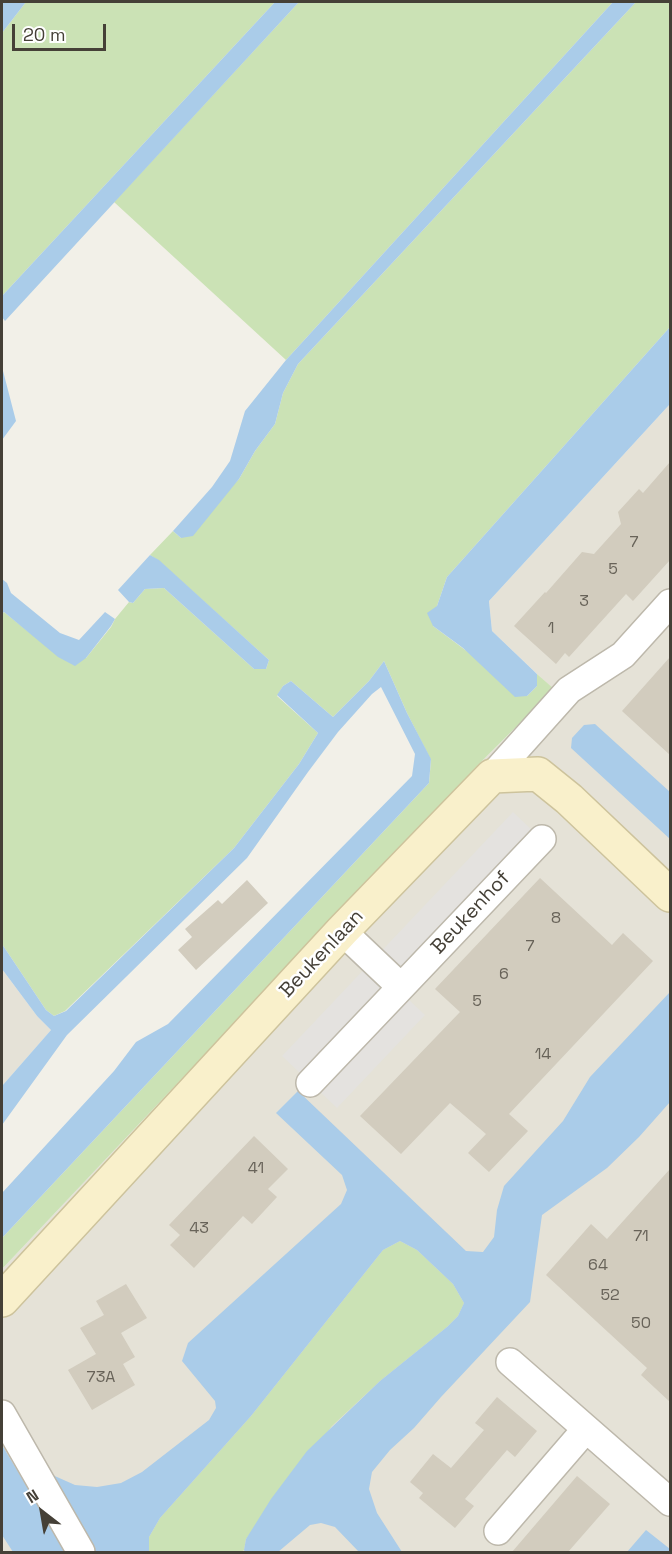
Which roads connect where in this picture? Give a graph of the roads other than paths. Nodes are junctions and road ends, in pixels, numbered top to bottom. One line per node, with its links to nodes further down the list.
1 (670, 603): 2 (street)
2 (492, 776): 4 (street); 5 (street, Beukenlaan)
3 (542, 839): 6 (street, Beukenhof)
4 (670, 895)
5 (342, 931): 6 (street); 8 (street, Beukenlaan)
6 (401, 987): 7 (street, Beukenhof)
7 (310, 1083)
8 (2, 1300)
9 (510, 1362): 11 (street)
10 (2, 1414): 14 (street)
11 (586, 1429): 12 (street); 13 (street)
12 (670, 1502)
13 (498, 1531)
14 (81, 1552)

